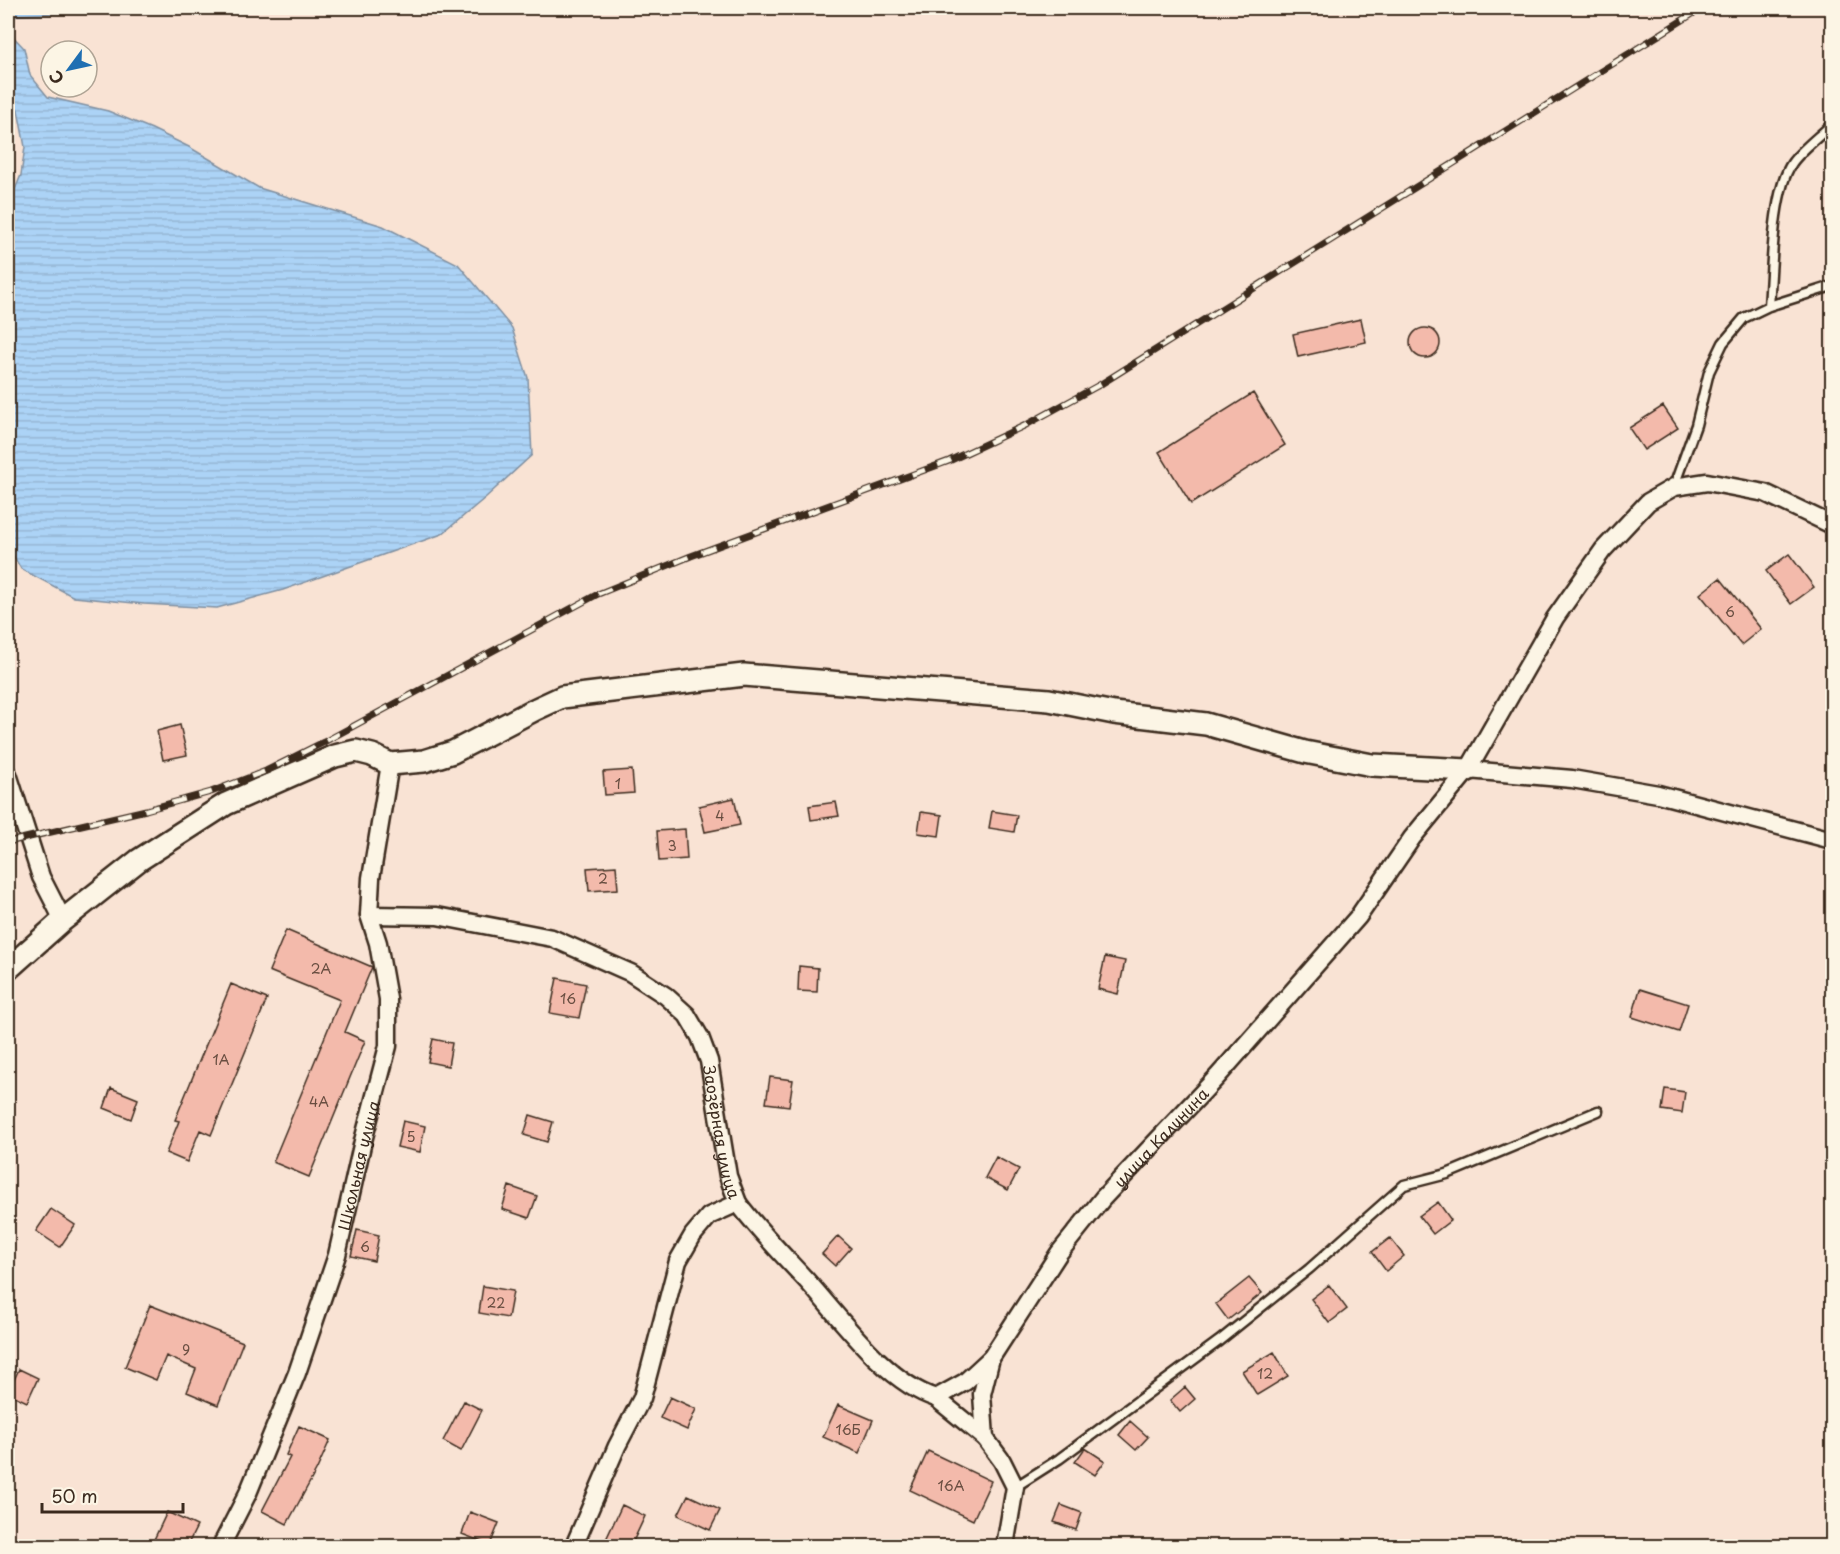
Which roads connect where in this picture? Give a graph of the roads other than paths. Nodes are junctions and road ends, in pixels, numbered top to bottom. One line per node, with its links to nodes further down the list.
1 (1833, 124): 3 (lane)
2 (1833, 286): 3 (lane)
3 (1769, 306): 4 (lane)
4 (1674, 487): 5 (street); 7 (street, улица Калинина)
5 (1833, 525)
6 (390, 764): 7 (street); 10 (street, Школьная улица); 11 (street)
7 (1468, 770): 9 (street); 15 (street, улица Калинина)
8 (8, 774): 11 (street)
9 (1833, 840)
10 (369, 915): 14 (street, Заозёрная улица); 19 (street, Школьная улица)
11 (63, 920): 12 (street)
12 (8, 969)
13 (1598, 1112): 18 (lane)
14 (738, 1203): 16 (street); 20 (street, Заозёрная улица)
15 (991, 1358): 16 (street); 17 (street, улица Калинина)
16 (936, 1398): 17 (street)
17 (985, 1438): 18 (street)
18 (1015, 1487): 21 (street)
19 (222, 1546)
20 (574, 1546)
21 (1005, 1546)

